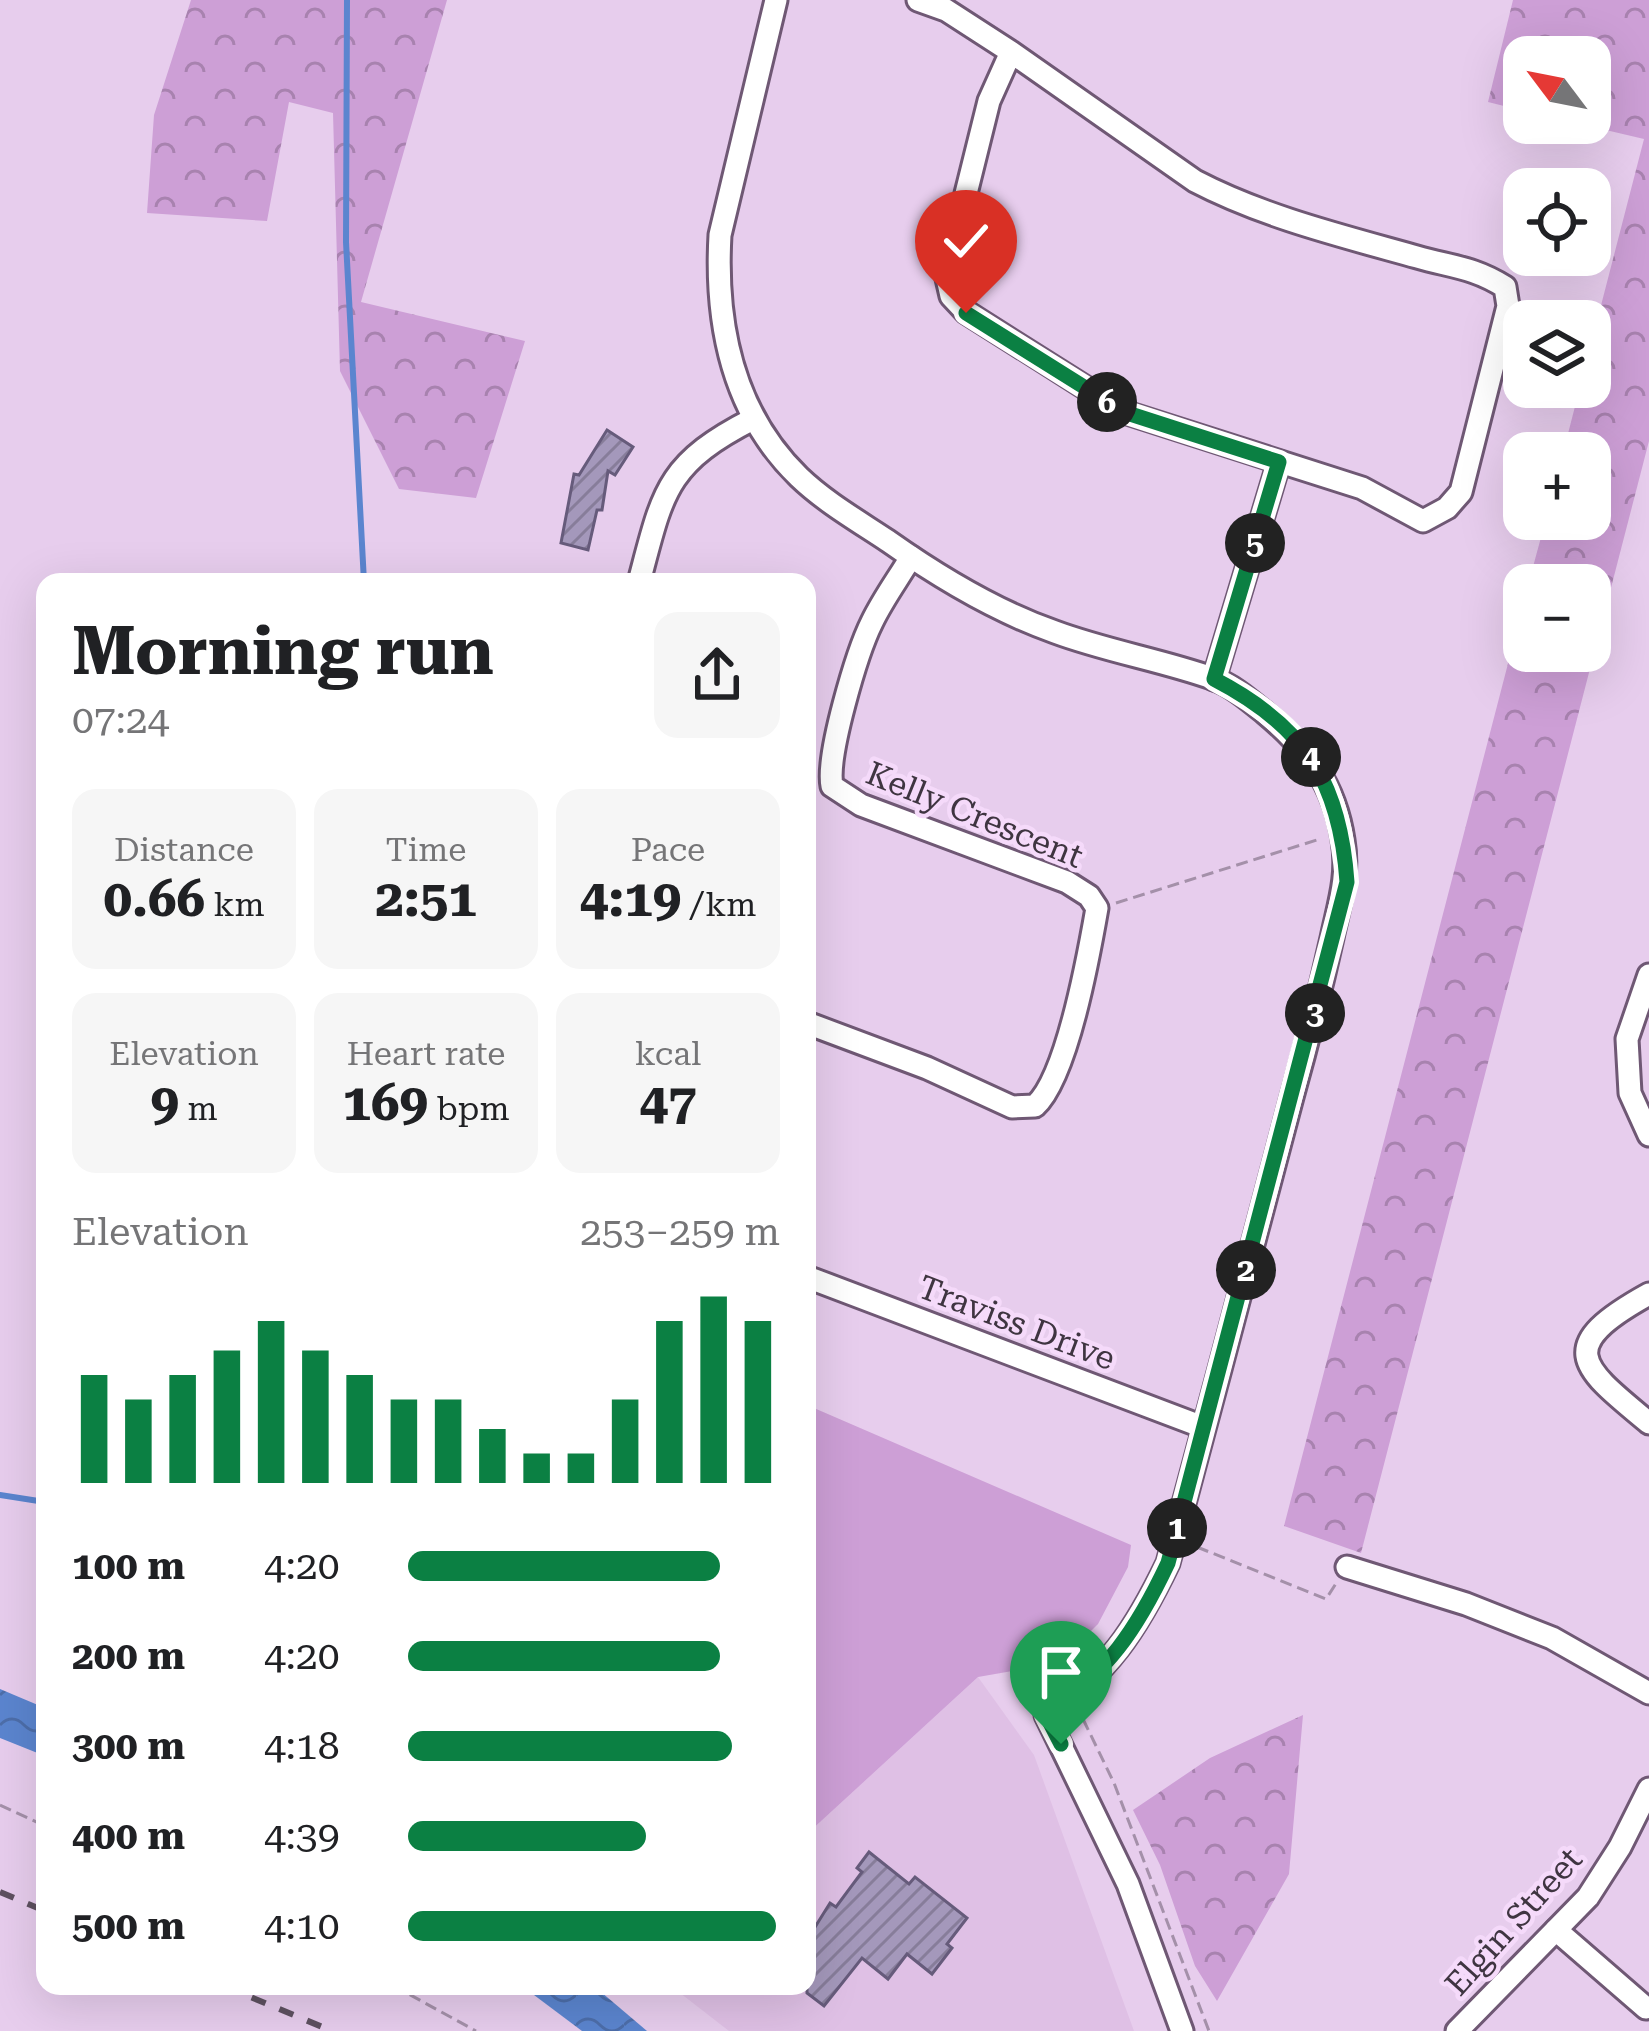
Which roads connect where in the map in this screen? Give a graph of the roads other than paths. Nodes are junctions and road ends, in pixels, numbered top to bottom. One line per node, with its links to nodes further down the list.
1 (776, 0): 4 (street)
2 (918, 0): 3 (street)
3 (1011, 52): 5 (street); 5 (street)
4 (753, 419): 6 (street); 7 (street)
5 (1279, 462): 8 (street)
6 (911, 557): 8 (street); 10 (street, Kelly Crescent)
7 (641, 573)
8 (1214, 679): 15 (street)
9 (1649, 975): 11 (street)
10 (816, 1026)
11 (1649, 1135)
12 (816, 1280): 15 (street, Traviss Drive)
13 (1649, 1294): 14 (street)
14 (1649, 1424)
15 (1203, 1427): 21 (street)
16 (1347, 1568): 17 (street)
17 (1649, 1693)
18 (1649, 1789): 19 (street, Elgin Street)
19 (1556, 1930): 20 (street); 22 (street, Elgin Street)
20 (1646, 2008)
21 (1183, 2031)
22 (1457, 2031)

